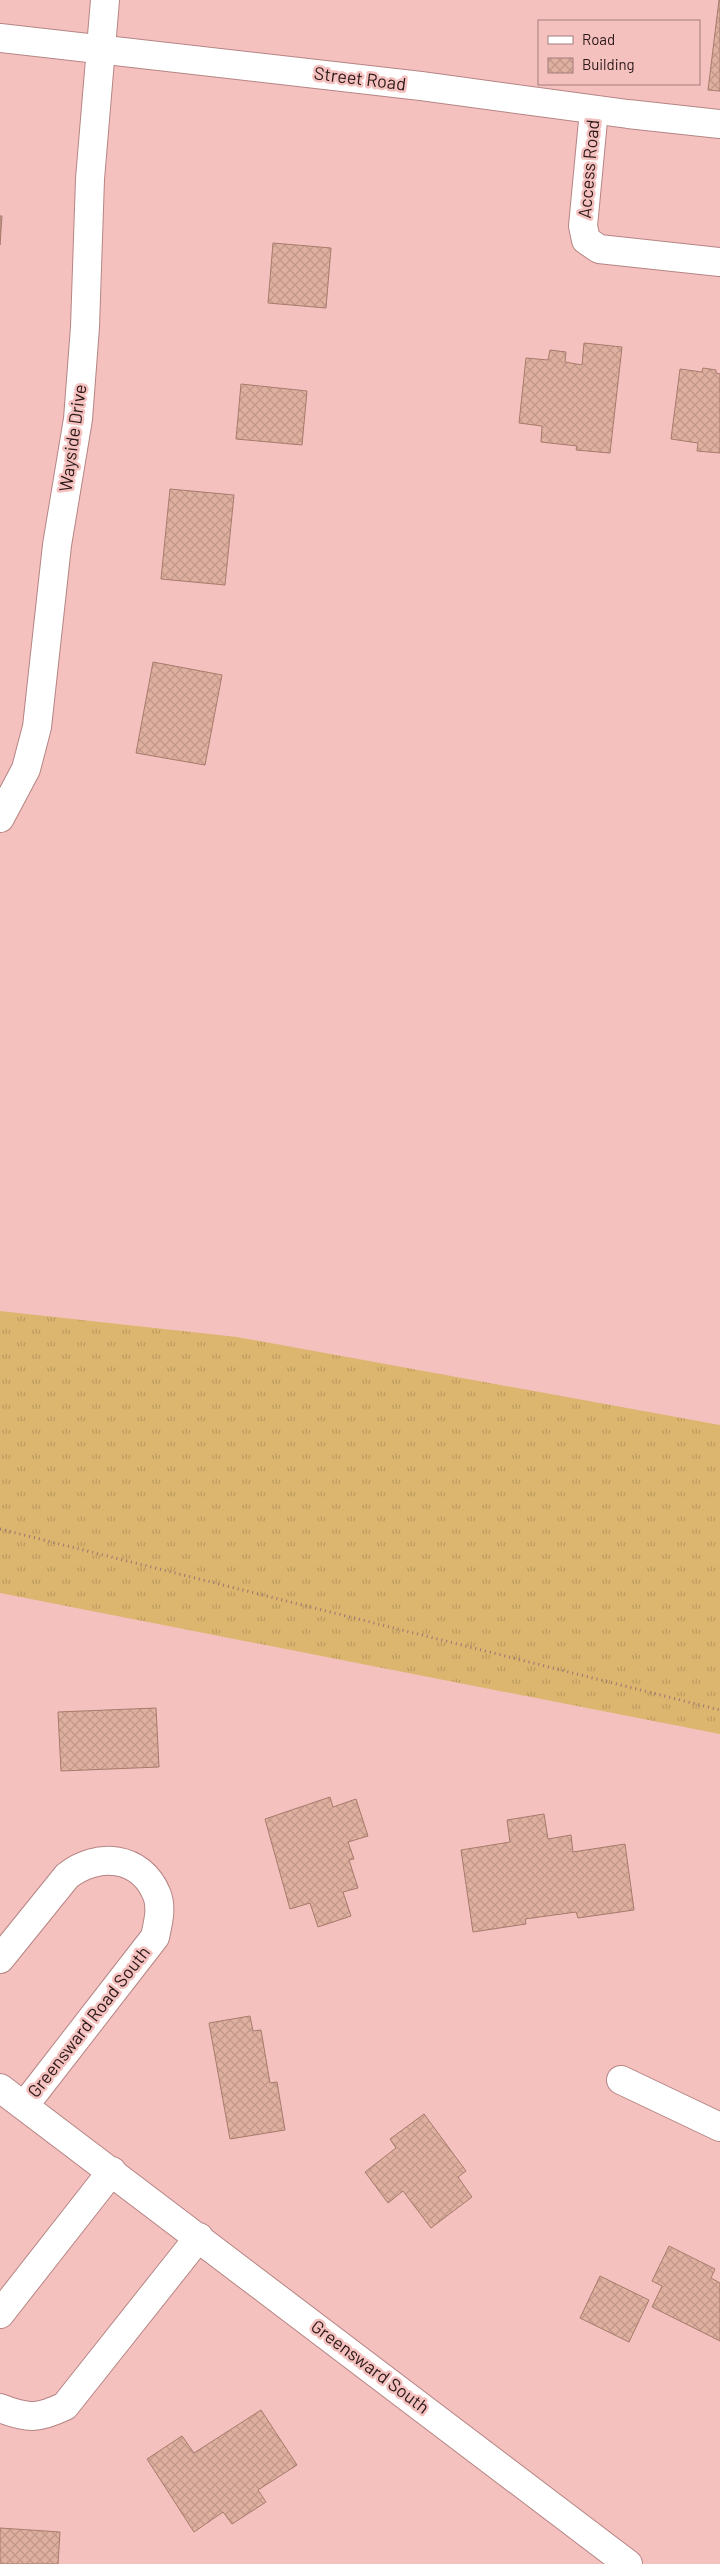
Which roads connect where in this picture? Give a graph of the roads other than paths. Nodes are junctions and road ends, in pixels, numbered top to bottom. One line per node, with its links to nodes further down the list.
1 (105, 0): 3 (street, Wayside Drive)
2 (0, 38): 3 (street, Street Road)
3 (99, 49): 4 (street, Street Road); 7 (street, Wayside Drive)
4 (594, 110): 5 (street, Street Road); 6 (street, Access Road)
5 (720, 124)
6 (720, 262)
7 (0, 818)
8 (0, 1959): 11 (street, Greensward Road South)
9 (620, 2080): 12 (street)
10 (0, 2088): 11 (street)
11 (24, 2106): 13 (street, Greensward Road South)
12 (720, 2127)
13 (112, 2171): 14 (street, Greensward South); 15 (street)
14 (199, 2237): 16 (street); 17 (street, Greensward South)
15 (0, 2314)
16 (0, 2408)
17 (628, 2564)

